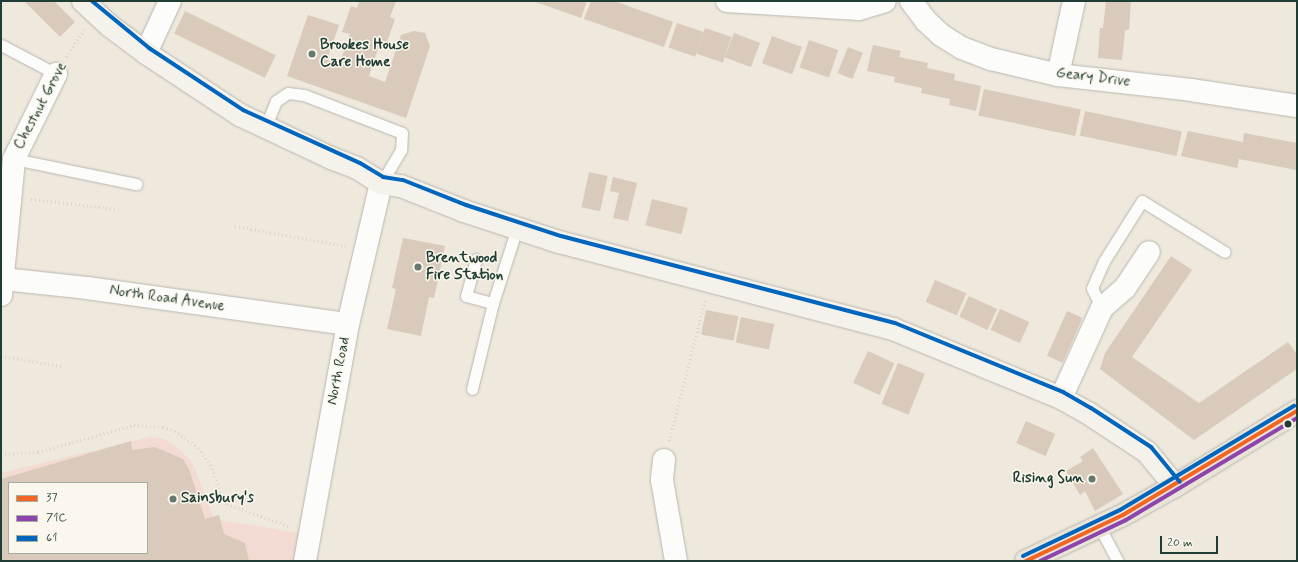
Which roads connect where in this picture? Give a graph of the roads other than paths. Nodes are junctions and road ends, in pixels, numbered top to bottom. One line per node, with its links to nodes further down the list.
1 (170, 1): 8 (street)
2 (727, 1): 3 (street)
3 (886, 1)
4 (910, 1): 10 (street, Geary Drive)
5 (1074, 1): 10 (street)
6 (89, 6): 8 (street)
7 (1, 45): 9 (lane)
8 (146, 54): 12 (street)
9 (56, 74): 13 (street, Chestnut Grove)
10 (1058, 75): 11 (street, Geary Drive)
11 (1297, 106)
12 (265, 128): 14 (street); 14 (lane)
13 (14, 159): 15 (lane); 20 (street, Chestnut Grove)
14 (381, 183): 16 (street); 23 (street, North Road)
15 (136, 184)
16 (517, 228): 21 (lane); 25 (street)
17 (1148, 252): 22 (street)
18 (1225, 252): 22 (lane)
19 (476, 259): 21 (lane)
20 (2, 284): 23 (street, North Road Avenue)
21 (493, 303): 24 (lane)
22 (1102, 308): 25 (street)
23 (348, 324): 30 (street, North Road)
24 (472, 389)
25 (1061, 398): 28 (street)
26 (1297, 411): 28 (main road)
27 (664, 460): 31 (street)
28 (1175, 486): 29 (main road)
29 (1099, 526): 32 (main road); 33 (lane)
30 (304, 561)
31 (676, 561)
32 (1026, 561)
33 (1118, 561)

